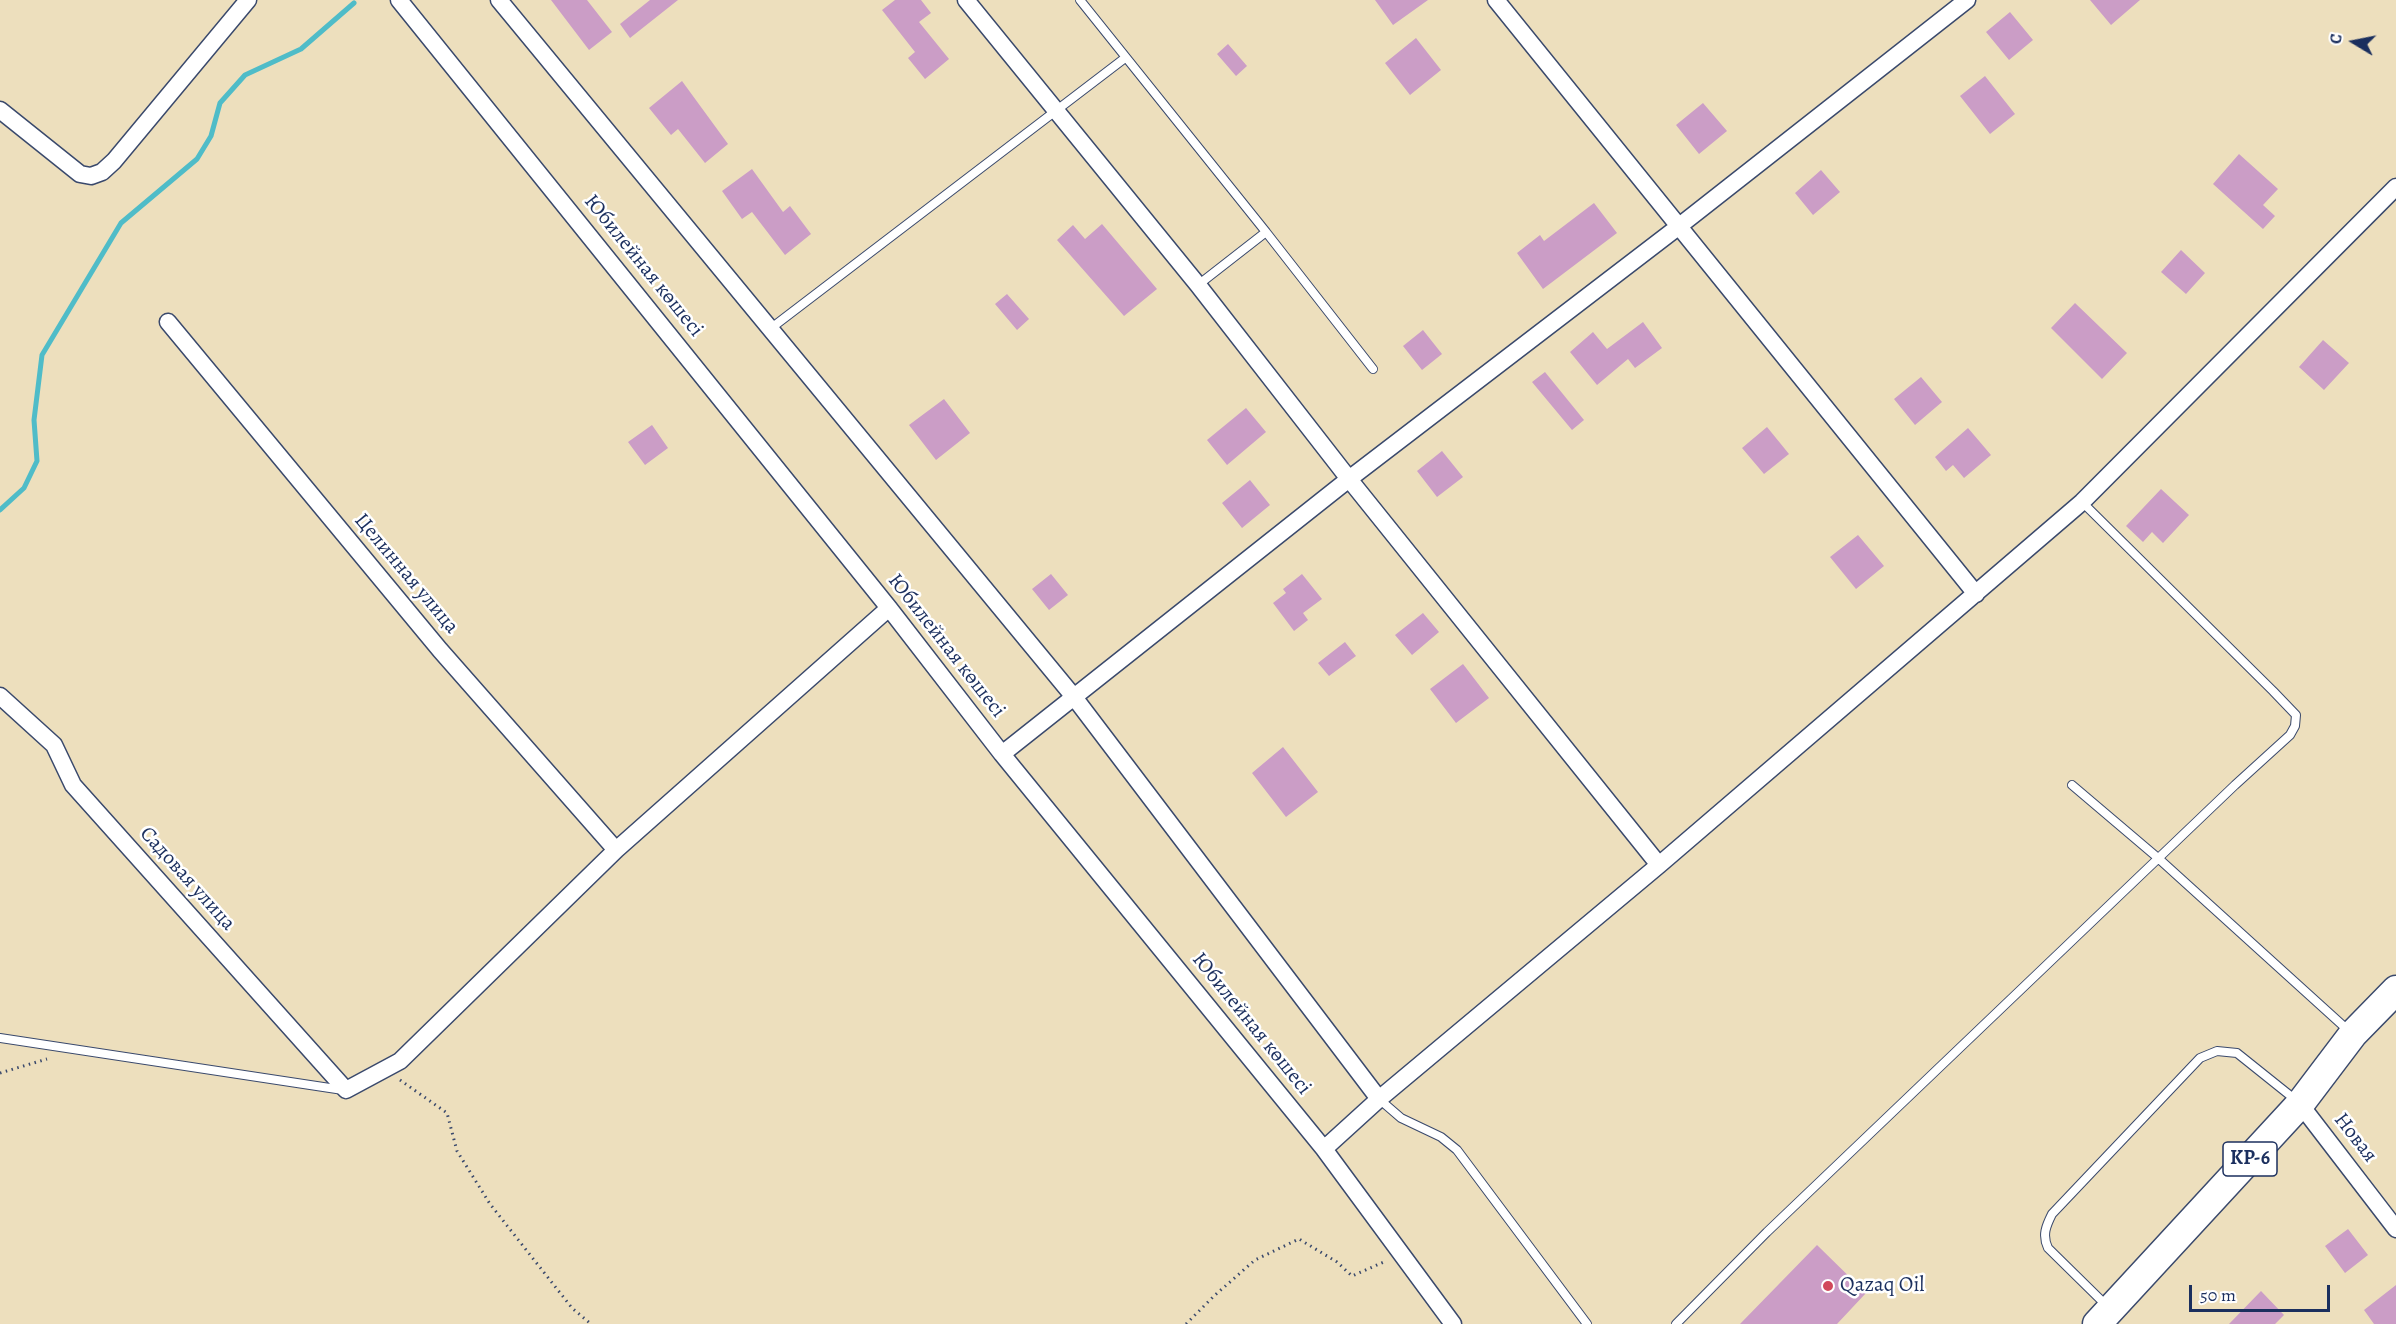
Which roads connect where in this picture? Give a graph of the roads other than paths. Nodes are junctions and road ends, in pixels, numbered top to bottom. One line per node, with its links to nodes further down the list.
1 (248, 0): 9 (street)
2 (399, 0): 21 (street, Юбилейная көшесі)
3 (499, 0): 16 (street)
4 (966, 0): 10 (street)
5 (1080, 0): 8 (lane)
6 (1496, 0): 12 (street)
7 (1967, 0): 12 (street)
8 (1125, 58): 10 (lane); 13 (lane)
9 (0, 110)
10 (1054, 110): 14 (street); 16 (lane)
11 (2396, 187): 19 (street)
12 (1678, 227): 18 (street); 20 (street)
13 (1266, 232): 14 (lane); 17 (lane)
14 (1198, 285): 18 (street)
15 (168, 322): 26 (street, Целинная улица)
16 (769, 330): 23 (street)
17 (1373, 369)
18 (1349, 480): 23 (street); 28 (street)
19 (2082, 502): 20 (street); 27 (lane)
20 (1976, 594): 28 (street)
21 (889, 608): 24 (street, Юбилейная көшесі); 26 (street)
22 (0, 696): 32 (street, Садовая улица)
23 (1074, 697): 24 (street); 33 (street)
24 (1002, 754): 35 (street, Юбилейная көшесі)
25 (2072, 785): 27 (lane)
26 (616, 850): 32 (street)
27 (2158, 858): 30 (lane); 40 (lane)
28 (1659, 865): 33 (street)
29 (2396, 990): 30 (highway, KP-6)
30 (2353, 1034): 34 (highway, KP-6)
31 (0, 1038): 32 (lane)
32 (346, 1090)
33 (1379, 1099): 35 (street); 39 (lane)
34 (2300, 1104): 36 (street, Новая); 37 (highway, KP-6); 37 (lane)
35 (1324, 1149): 38 (street, Юбилейная көшесі)
36 (2396, 1228)
37 (2110, 1320)
38 (1453, 1324)
39 (1587, 1324)
40 (1676, 1324)

